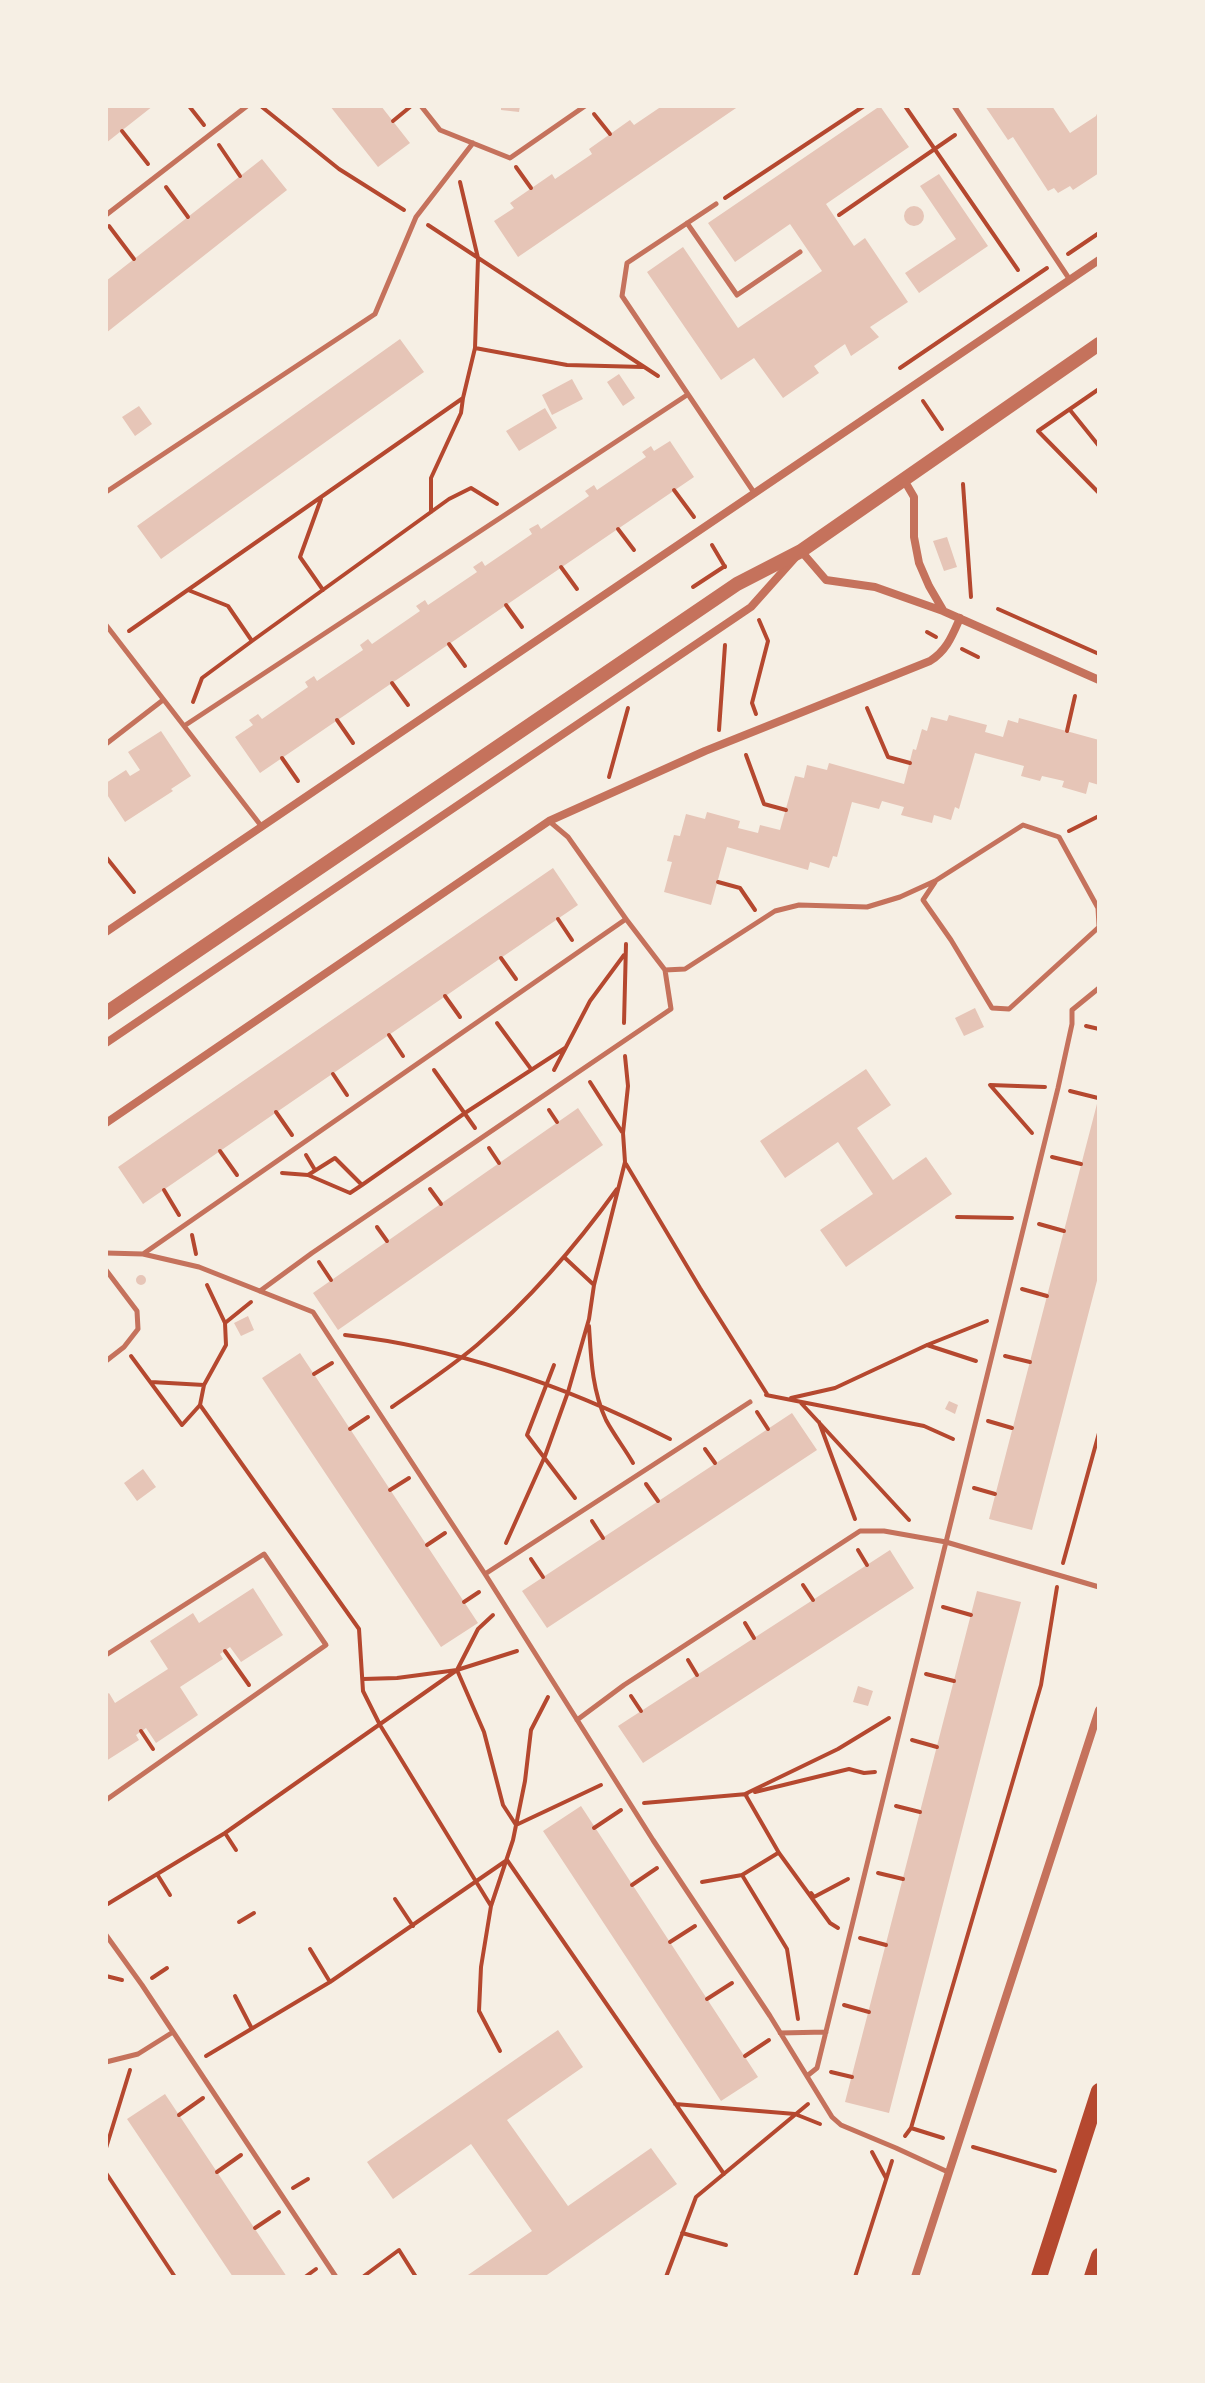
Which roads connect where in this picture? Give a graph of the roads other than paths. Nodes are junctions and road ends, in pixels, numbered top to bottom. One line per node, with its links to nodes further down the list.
1 (247, 106): 7 (lane)
2 (421, 106): 5 (lane)
3 (587, 106): 5 (lane)
4 (954, 106): 11 (lane)
5 (473, 143): 15 (lane)
6 (716, 204): 8 (lane)
7 (106, 215)
8 (687, 223): 9 (lane); 13 (lane)
9 (800, 252)
10 (1099, 260): 11 (street)
11 (1070, 280): 16 (street)
12 (1099, 344): 14 (street)
13 (687, 395): 16 (lane); 23 (lane)
14 (904, 480): 17 (street); 18 (street)
15 (106, 492)
16 (755, 495): 26 (street)
17 (801, 551): 18 (street); 33 (street); 34 (street)
18 (943, 611): 19 (street)
19 (960, 618): 21 (street); 25 (street)
20 (106, 625): 22 (lane)
21 (1099, 680)
22 (163, 700): 23 (lane); 24 (lane)
23 (184, 726): 26 (lane)
24 (106, 744)
25 (549, 821): 28 (lane); 35 (street)
26 (262, 827): 30 (street)
27 (935, 881): 29 (lane); 29 (lane); 31 (lane)
28 (626, 919): 31 (lane); 37 (lane)
29 (1099, 927)
30 (106, 932)
31 (665, 970): 39 (lane)
32 (1099, 988): 42 (lane)
33 (106, 1013)
34 (106, 1043)
35 (106, 1123)
36 (106, 1253): 37 (lane)
37 (143, 1254): 39 (lane)
38 (106, 1270): 40 (lane)
39 (260, 1291): 43 (lane)
40 (106, 1361)
41 (750, 1402): 43 (lane)
42 (946, 1542): 44 (lane); 47 (lane); 51 (lane)
43 (485, 1574): 47 (lane)
44 (1099, 1587)
45 (106, 1655): 48 (lane)
46 (1099, 1710): 57 (street)
47 (577, 1720): 52 (lane)
48 (106, 1800)
49 (106, 1935): 50 (lane)
50 (173, 2032): 54 (lane); 59 (lane)
51 (826, 2032): 52 (lane); 55 (lane)
52 (780, 2033): 55 (lane)
53 (106, 2054): 54 (lane)
54 (108, 2061)
55 (807, 2076): 57 (lane)
56 (1099, 2091): 61 (main road)
57 (948, 2172): 60 (street)
58 (1099, 2256): 62 (main road)
59 (336, 2277)
60 (915, 2277)
61 (1039, 2277)
62 (1092, 2277)

